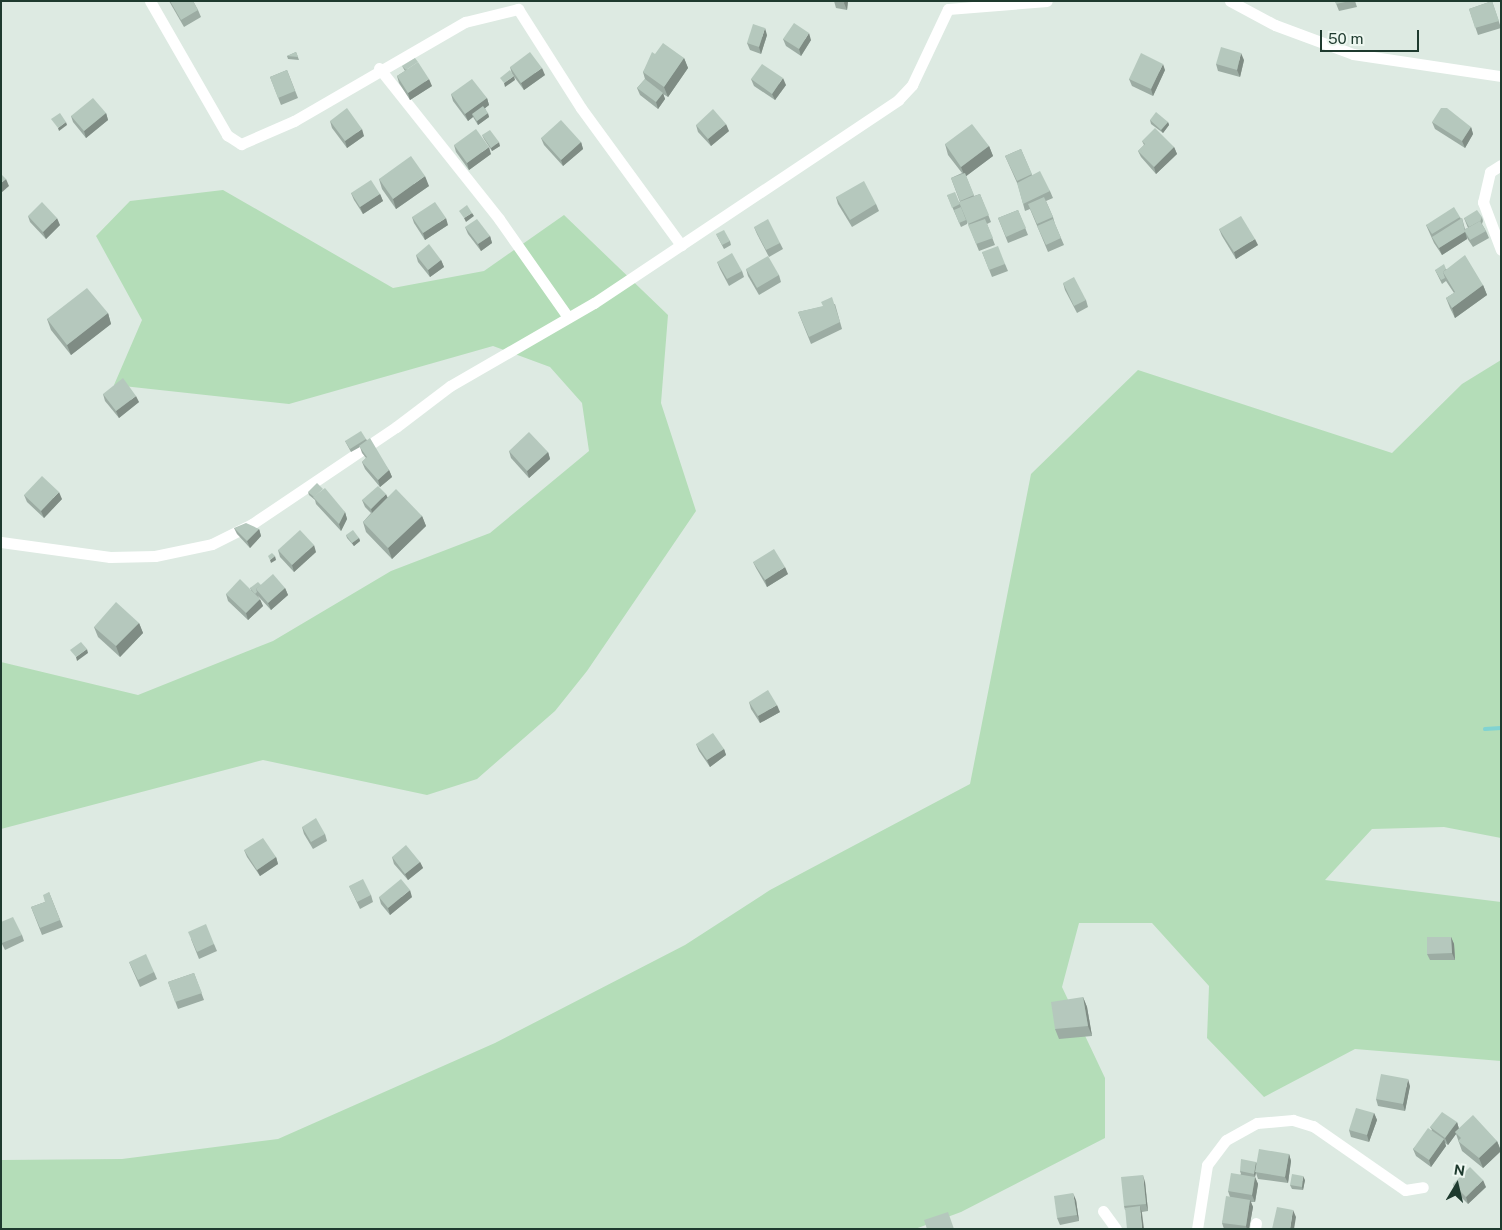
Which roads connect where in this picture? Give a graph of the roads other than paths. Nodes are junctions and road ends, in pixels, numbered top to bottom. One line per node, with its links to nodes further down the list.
1 (150, 1): 6 (street)
2 (1047, 1): 4 (street)
3 (1230, 1): 7 (street)
4 (962, 4): 9 (street)
5 (519, 5): 6 (street); 9 (street)
6 (379, 68): 11 (street)
7 (1501, 76)
8 (1501, 165): 10 (street)
9 (681, 245): 11 (street)
10 (1501, 250)
11 (568, 317): 12 (street)
12 (1, 542)
13 (1423, 1187): 16 (street)
14 (1103, 1211): 15 (street)
15 (1116, 1229)
16 (1198, 1229)

